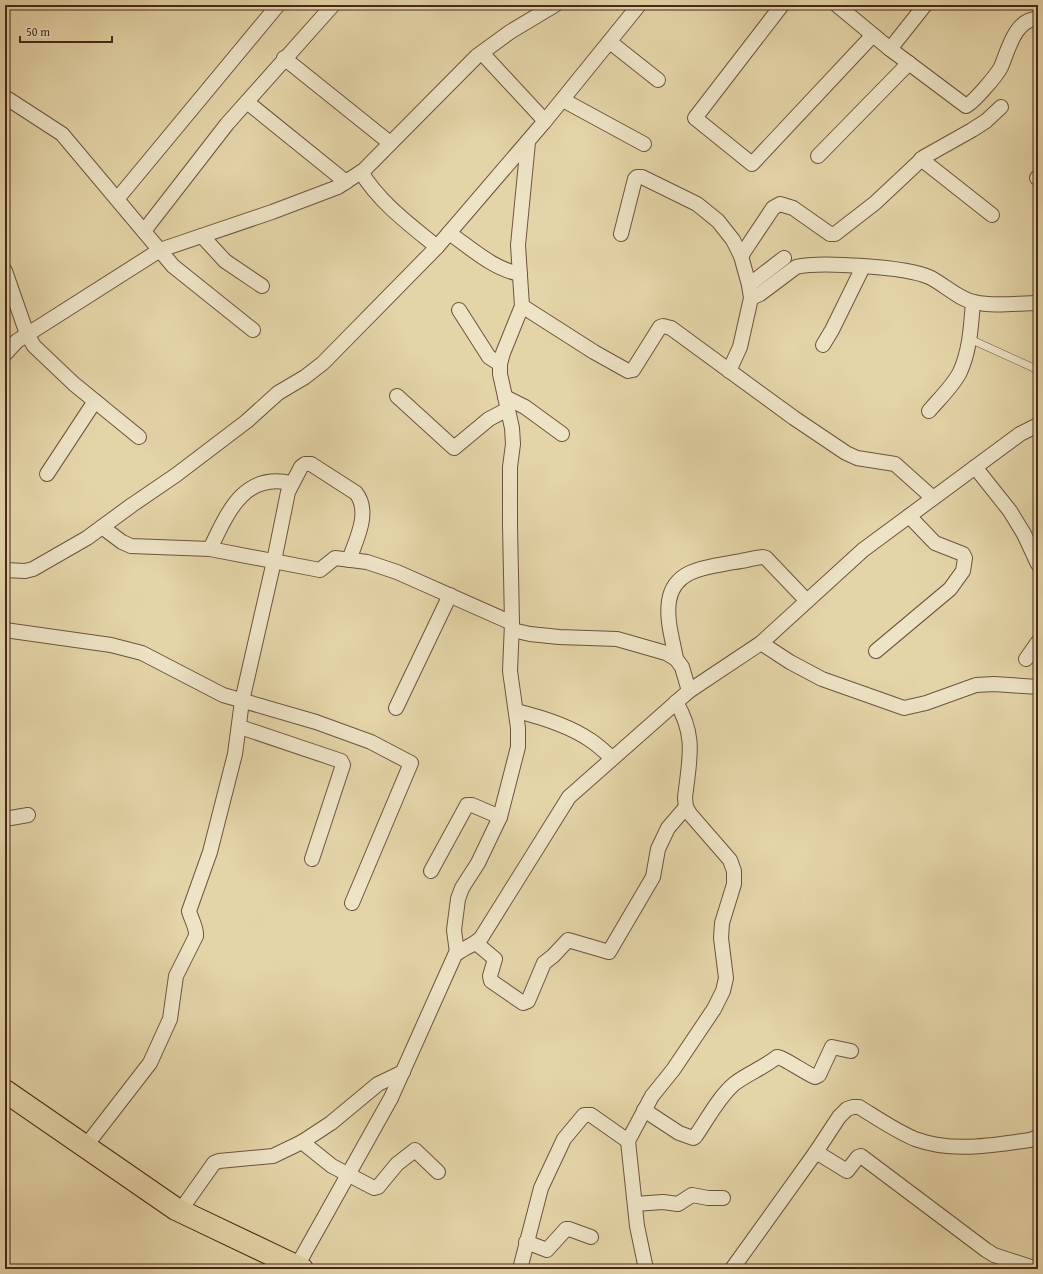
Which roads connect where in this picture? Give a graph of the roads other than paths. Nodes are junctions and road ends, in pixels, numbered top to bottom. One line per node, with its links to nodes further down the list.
1 (278, 5): 28 (street)
2 (332, 5): 13 (street)
3 (555, 5): 12 (street)
4 (638, 5): 10 (street)
5 (782, 5): 9 (street)
6 (838, 5): 9 (street)
7 (925, 5): 11 (street)
8 (1038, 20): 14 (street)
9 (873, 35): 11 (street)
10 (610, 42): 15 (street); 17 (street)
11 (890, 49): 14 (street)
12 (482, 53): 20 (street); 22 (street)
13 (284, 58): 18 (street); 22 (street)
14 (909, 63): 24 (street)
15 (658, 80)
16 (5, 97): 28 (street)
17 (563, 100): 20 (street); 23 (street)
18 (247, 102): 27 (street); 30 (street)
19 (1001, 107): 25 (street)
20 (545, 122): 21 (street)
21 (528, 142): 31 (street); 40 (street)
22 (390, 143): 26 (street)
23 (644, 144)
24 (818, 156)
25 (921, 158): 29 (street); 36 (street)
26 (361, 172): 27 (street); 34 (street)
27 (346, 182): 33 (street)
28 (118, 198): 30 (street)
29 (992, 215)
30 (144, 230): 35 (street)
31 (449, 233): 34 (street); 40 (street)
32 (620, 234): 36 (street)
33 (202, 236): 35 (street); 41 (street)
34 (437, 247): 67 (street)
35 (160, 250): 47 (street); 48 (street)
36 (741, 256): 42 (street)
37 (784, 258): 42 (street)
38 (863, 267): 42 (street); 43 (street); 50 (street)
39 (5, 271): 48 (street)
40 (520, 274): 45 (street)
41 (262, 286)
42 (750, 292): 54 (street)
43 (973, 302): 44 (street); 49 (street)
44 (1038, 303)
45 (522, 306): 52 (street); 54 (street)
46 (459, 310): 52 (street)
47 (253, 330)
48 (27, 334): 51 (street); 56 (street)
49 (970, 338): 53 (lane); 58 (street)
50 (822, 345)
51 (5, 354)
52 (500, 364): 57 (street)
53 (1038, 370)
54 (729, 371): 65 (street)
55 (397, 396): 57 (street)
56 (95, 401): 61 (street); 63 (street)
57 (506, 403): 60 (street); 75 (street)
58 (929, 411)
59 (1038, 425): 62 (street)
60 (562, 434)
61 (139, 437)
62 (975, 467): 65 (street); 71 (street)
63 (47, 474)
64 (291, 483): 68 (street); 69 (street); 70 (street)
65 (933, 498): 66 (street)
66 (909, 516): 74 (street); 79 (street)
67 (102, 527): 68 (street); 72 (street)
68 (210, 549): 69 (street)
69 (274, 560): 70 (street); 84 (street)
70 (349, 560): 73 (street)
71 (1038, 564)
72 (5, 570)
73 (450, 595): 75 (street); 86 (street)
74 (807, 601): 78 (street); 80 (street)
75 (512, 626): 80 (street); 87 (street)
76 (5, 630): 84 (street)
77 (1038, 642): 81 (street)
78 (761, 643): 82 (street); 83 (street)
79 (876, 651)
80 (676, 659): 83 (street)
81 (1026, 659)
82 (1038, 687)
83 (690, 691): 85 (street)
84 (242, 701): 88 (street); 96 (street)
85 (676, 702): 89 (street); 90 (street)
86 (396, 708)
87 (516, 711): 89 (street); 92 (street)
88 (240, 727): 94 (street); 106 (street)
89 (612, 758): 97 (street)
90 (686, 807): 97 (street); 102 (street)
91 (28, 815): 93 (street)
92 (500, 817): 95 (street); 98 (street)
93 (5, 819)
94 (312, 859)
95 (431, 871)
96 (352, 903)
97 (476, 943): 98 (street)
98 (457, 953): 100 (street)
99 (851, 1051): 102 (street)
100 (403, 1072): 105 (street); 109 (street)
101 (5, 1091): 106 (main road)
102 (644, 1110): 104 (street)
103 (1038, 1137): 107 (street)
104 (628, 1141): 111 (street); 114 (street)
105 (302, 1142): 109 (street); 112 (street)
106 (85, 1147): 112 (main road)
107 (816, 1152): 119 (street); 120 (street)
108 (438, 1172): 109 (street)
109 (348, 1176): 116 (street)
110 (723, 1198): 111 (street)
111 (635, 1204): 118 (street)
112 (180, 1211): 115 (main road)
113 (591, 1237): 114 (street)
114 (526, 1242): 117 (street)
115 (274, 1263): 116 (main road)
116 (300, 1268)
117 (520, 1269)
118 (646, 1269)
119 (732, 1269)
120 (1037, 1269)

